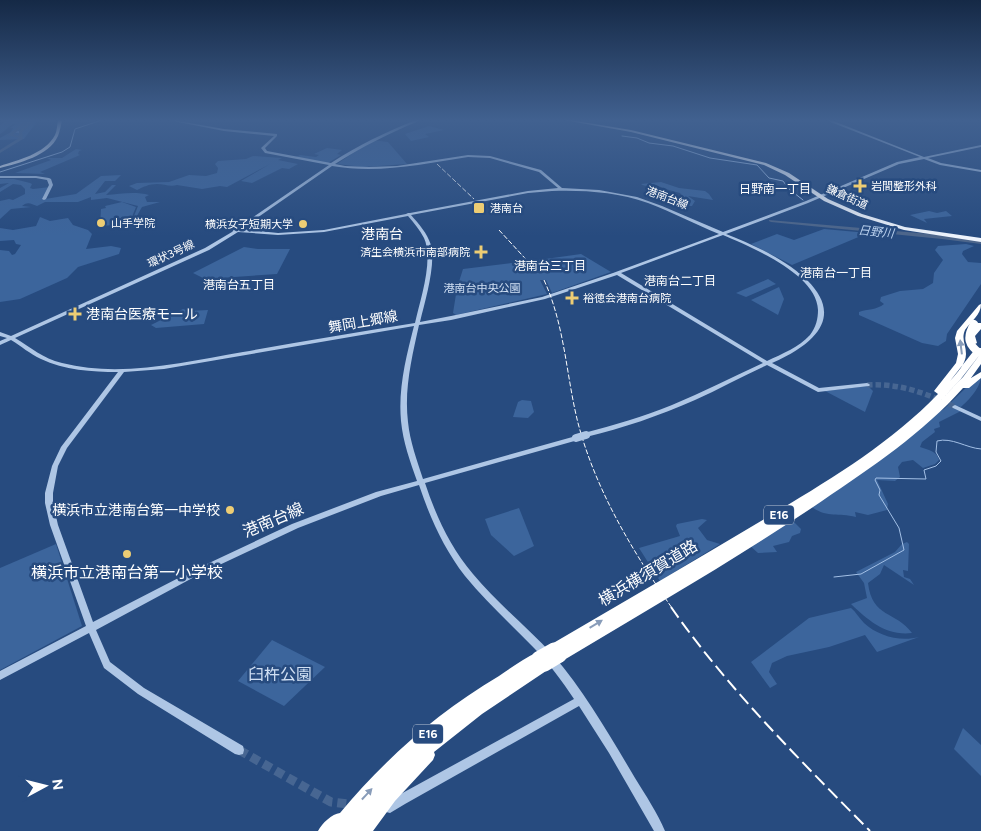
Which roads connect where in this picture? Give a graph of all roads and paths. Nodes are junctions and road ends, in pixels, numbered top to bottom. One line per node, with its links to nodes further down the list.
1 (23, 159): 11 (main road)
2 (300, 159): 10 (street)
3 (342, 159): 10 (street, 環状3号線)
4 (448, 159): 10 (street)
5 (500, 159): 14 (street)
6 (744, 159): 15 (main road, 鎌倉街道)
7 (746, 159): 15 (main road, 鎌倉街道)
8 (920, 159): 15 (street)
9 (926, 159): 12 (street)
10 (332, 165): 18 (street, 環状3号線)
11 (0, 168)
12 (981, 171)
13 (0, 177): 16 (street)
14 (560, 188): 17 (street, 港南台線); 19 (street, 港南台線)
15 (823, 197): 19 (street); 20 (main road, 鎌倉街道)
16 (44, 199)
17 (409, 215): 18 (street, 港南台線); 19 (street, 港南台線); 25 (street)
18 (237, 230): 26 (street, 環状3号線)
19 (724, 234): 21 (street, 舞岡上郷線); 25 (street, 舞岡上郷線); 28 (street)
20 (981, 239)
21 (619, 274): 25 (street, 舞岡上郷線); 28 (street)
22 (981, 306): 33 (highway, one-way to 22)
23 (981, 313): 24 (highway)
24 (977, 324): 27 (highway, bridge)
25 (417, 325): 29 (street, 舞岡上郷線); 35 (street)
26 (4, 338): 29 (street, 舞岡上郷線)
27 (981, 352): 33 (highway, 横浜横須賀道路 / E16)
28 (767, 363): 31 (street); 35 (street, 港南台線, bridge)
29 (121, 371): 36 (street)
30 (981, 374): 33 (highway)
31 (867, 385)
32 (955, 407): 34 (street)
33 (922, 419): 37 (highway, 横浜横須賀道路 / E16)
34 (981, 419)
35 (421, 482): 36 (street, 港南台線); 40 (street)
36 (91, 628): 39 (street, 港南台線); 42 (street)
37 (557, 652): 38 (highway, 横浜横須賀道路 / E16, bridge)
38 (542, 662): 41 (highway, 横浜横須賀道路 / E16); 43 (highway, 横浜横須賀道路 / E16, one-way to 38)
39 (0, 676)
40 (581, 700): 44 (street); 49 (street)
41 (482, 706): 47 (highway, 横浜横須賀道路 / E16); 48 (highway)
42 (239, 750)
43 (354, 808): 45 (highway); 46 (highway, 横浜横須賀道路 / E16)
44 (390, 808)
45 (326, 831)
46 (335, 831)
47 (350, 831)
48 (364, 831)
49 (660, 831)

